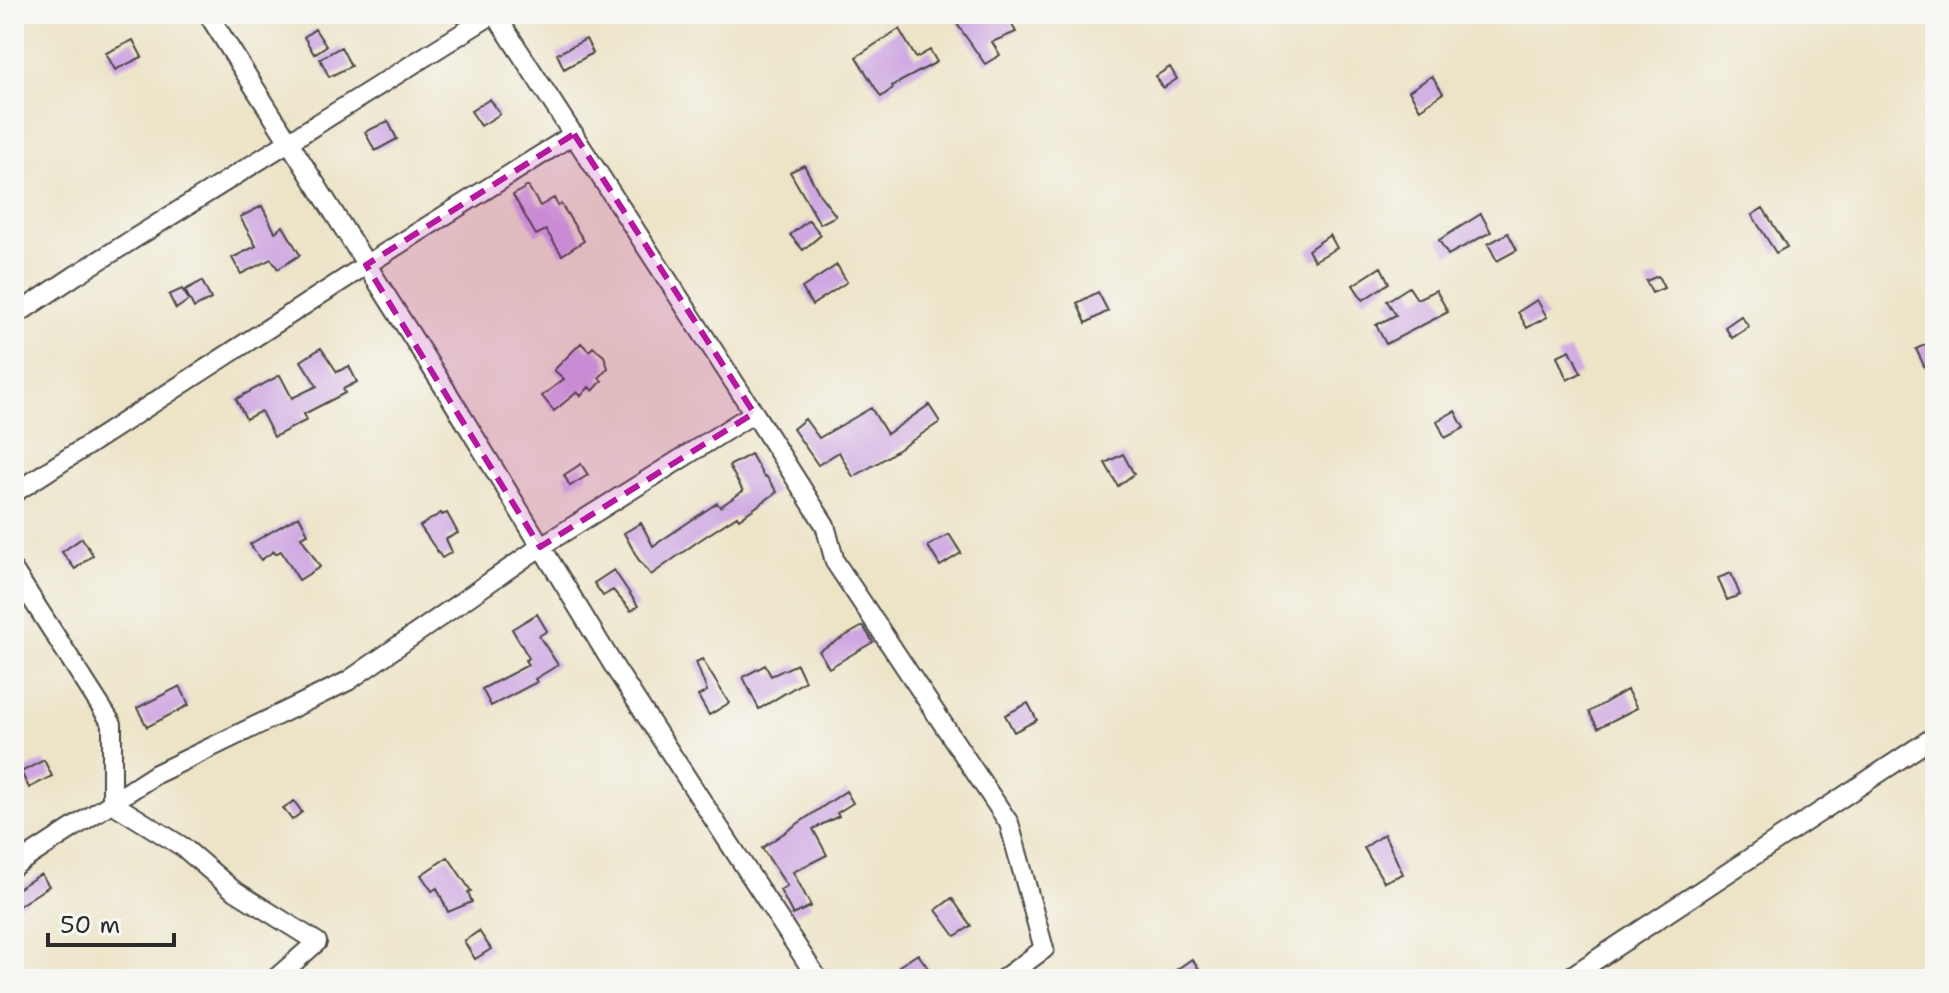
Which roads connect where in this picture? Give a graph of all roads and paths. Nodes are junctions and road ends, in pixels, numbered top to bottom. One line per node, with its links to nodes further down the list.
1 (208, 14): 4 (street)
2 (494, 14): 3 (street); 4 (street)
3 (574, 134): 5 (street); 7 (street)
4 (288, 144): 5 (street); 6 (street)
5 (366, 265): 8 (street); 9 (street)
6 (14, 316)
7 (754, 413): 9 (street); 16 (street)
8 (14, 493)
9 (540, 547): 12 (street); 15 (street)
10 (17, 581): 12 (street)
11 (1935, 736): 17 (street)
12 (112, 803): 13 (street); 14 (street)
13 (14, 866)
14 (275, 979)
15 (818, 979)
16 (1003, 979)
17 (1567, 979)

